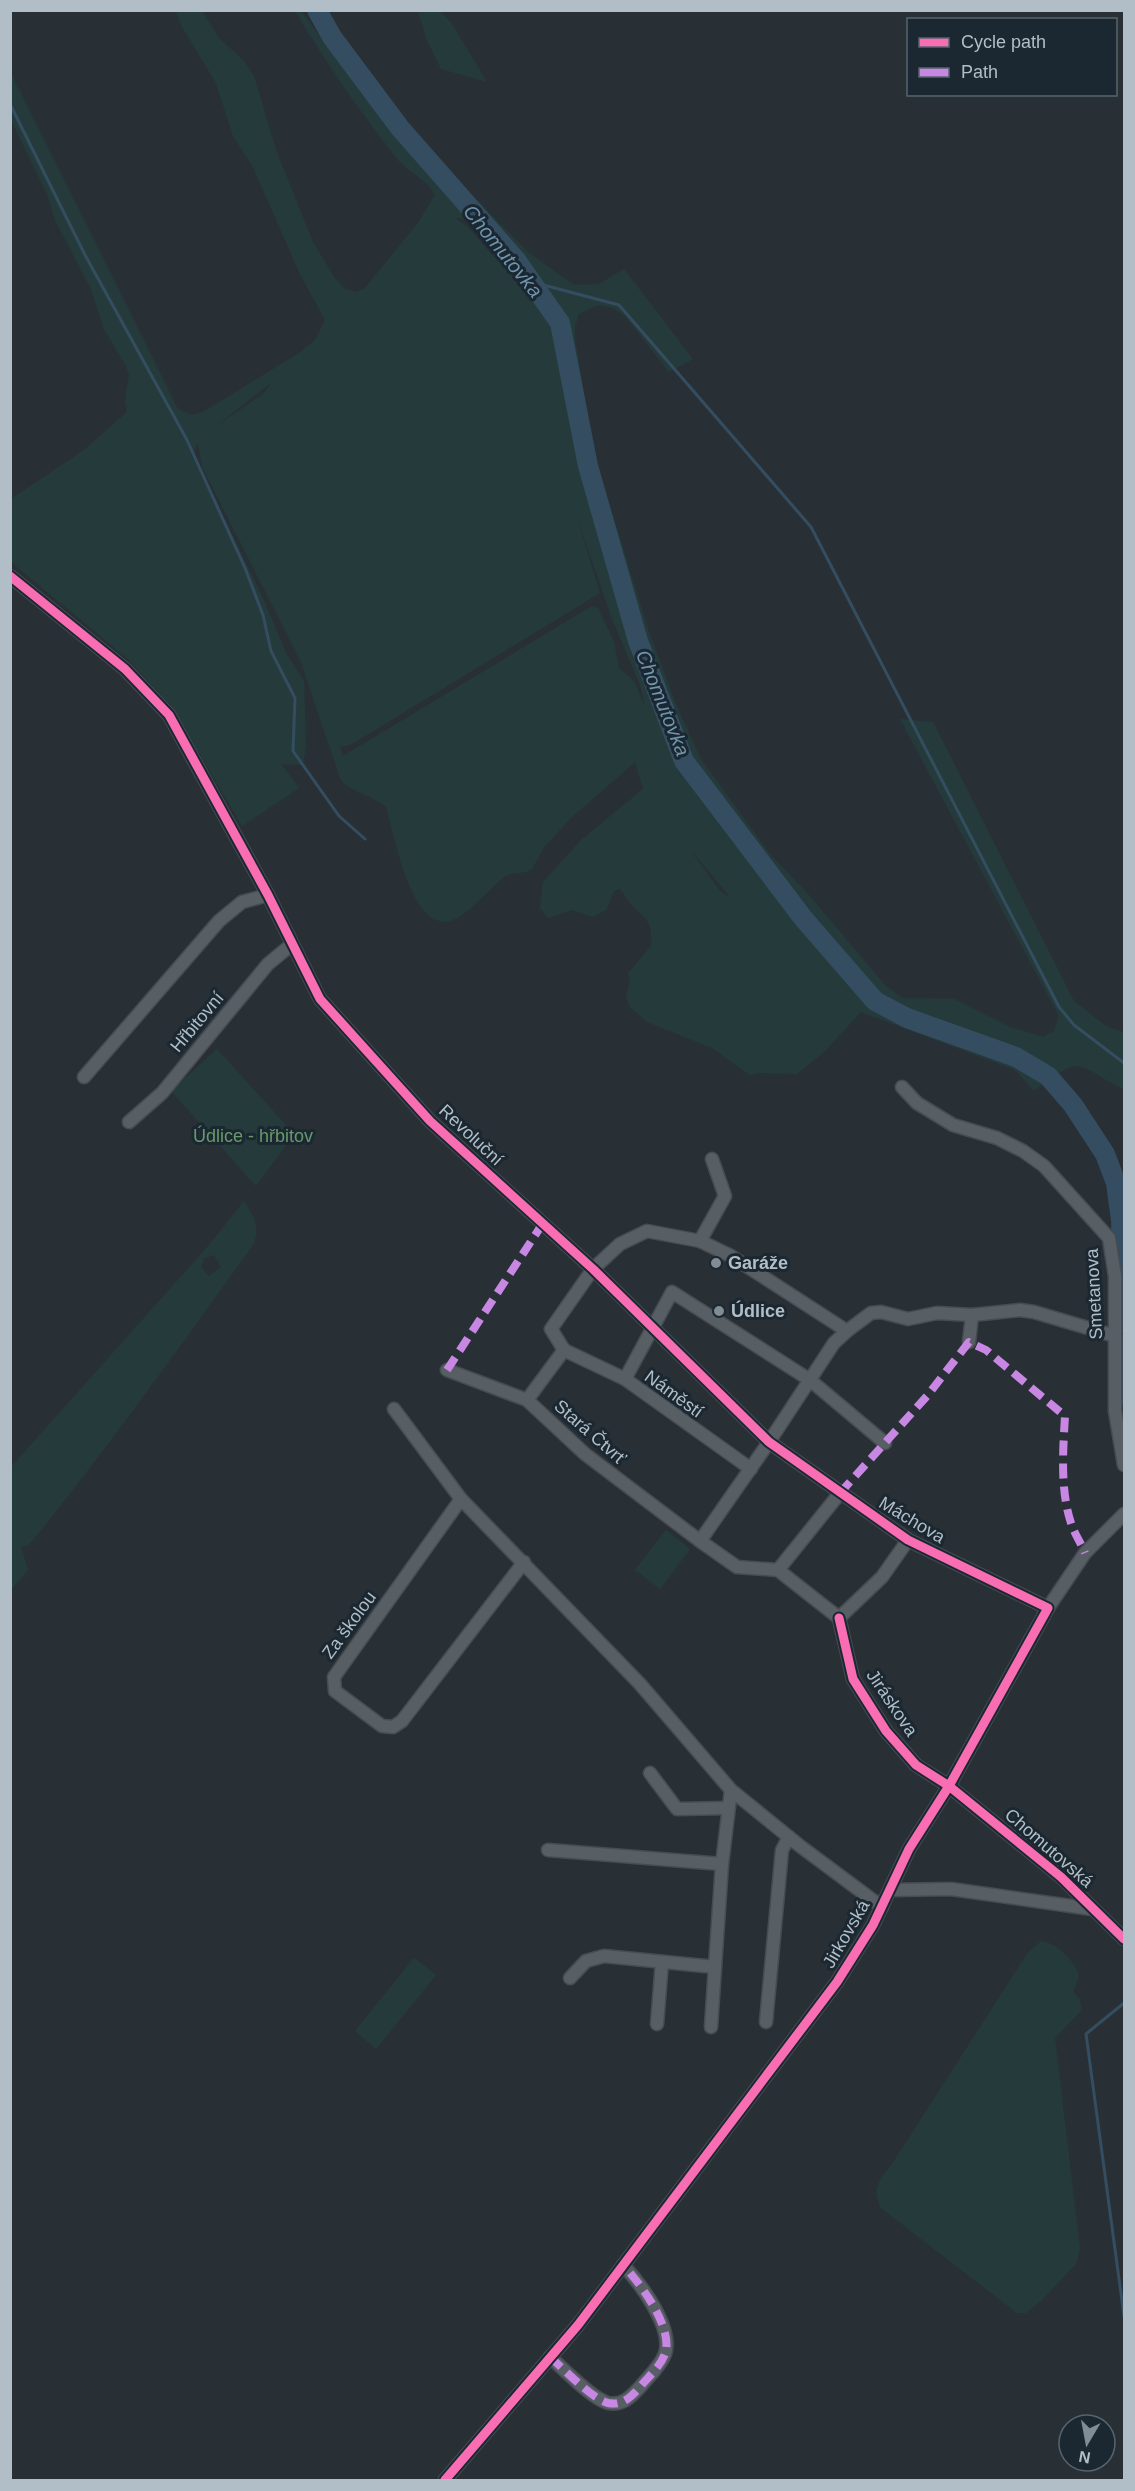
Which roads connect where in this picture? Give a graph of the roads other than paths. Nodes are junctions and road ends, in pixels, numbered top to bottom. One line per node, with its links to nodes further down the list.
1 (10, 576): 2 (street, Revoluční)
2 (268, 895): 3 (street, Revoluční); 4 (street)
3 (291, 945): 6 (street, Hřbitovní); 9 (street, Revoluční)
4 (84, 1077)
5 (902, 1087): 13 (street, Smetanova)
6 (129, 1122)
7 (712, 1159): 8 (street)
8 (700, 1241): 9 (street); 12 (street)
9 (593, 1269): 11 (street, Revoluční); 15 (street)
10 (972, 1315): 12 (street); 13 (street); 14 (street)
11 (654, 1329): 17 (street, Náměstí); 18 (street, Náměstí); 21 (street, Náměstí)
12 (848, 1330): 18 (street)
13 (1115, 1336): 23 (street, Smetanova)
14 (969, 1342)
15 (564, 1350): 17 (street, Náměstí); 19 (street)
16 (447, 1370): 19 (street, Stará Čtvrť)
17 (625, 1379): 24 (street, Náměstí)
18 (810, 1380): 21 (street); 22 (street)
19 (527, 1400): 29 (street, Stará Čtvrť)
20 (394, 1409): 26 (street, Jirkovská)
21 (770, 1442): 24 (street); 25 (street, Máchova)
22 (885, 1443)
23 (1125, 1465)
24 (751, 1469): 29 (street)
25 (840, 1493): 28 (street, Máchova); 31 (street)
26 (461, 1499): 30 (street, Jirkovská); 30 (street, Za školou)
27 (1125, 1514): 32 (street, Jirkovská)
28 (908, 1540): 32 (street, Máchova); 33 (street)
29 (700, 1541): 31 (street, Stará Čtvrť)
30 (524, 1562): 36 (street, Jirkovská)
31 (778, 1570): 33 (street)
32 (1048, 1608): 35 (street, Jirkovská)
33 (839, 1618): 35 (street, Jiráskova)
34 (650, 1773): 37 (street)
35 (949, 1786): 41 (street, Jirkovská); 43 (street, Chomutovská)
36 (731, 1790): 37 (street); 38 (street, Jirkovská)
37 (728, 1809): 40 (street)
38 (789, 1837): 42 (street, Jirkovská); 48 (street)
39 (548, 1850): 40 (street)
40 (722, 1864): 46 (street)
41 (890, 1890): 42 (street, Jirkovská); 43 (street)
42 (882, 1907): 51 (street, Jirkovská)
43 (1092, 1908): 44 (street, Chomutovská)
44 (1125, 1939)
45 (662, 1962): 46 (street); 47 (street); 49 (street)
46 (715, 1967): 50 (street)
47 (570, 1978)
48 (766, 2022)
49 (657, 2024)
50 (711, 2027)
51 (623, 2265): 52 (street, Jirkovská); 52 (street)
52 (550, 2357): 53 (street, Jirkovská)
53 (445, 2481)

